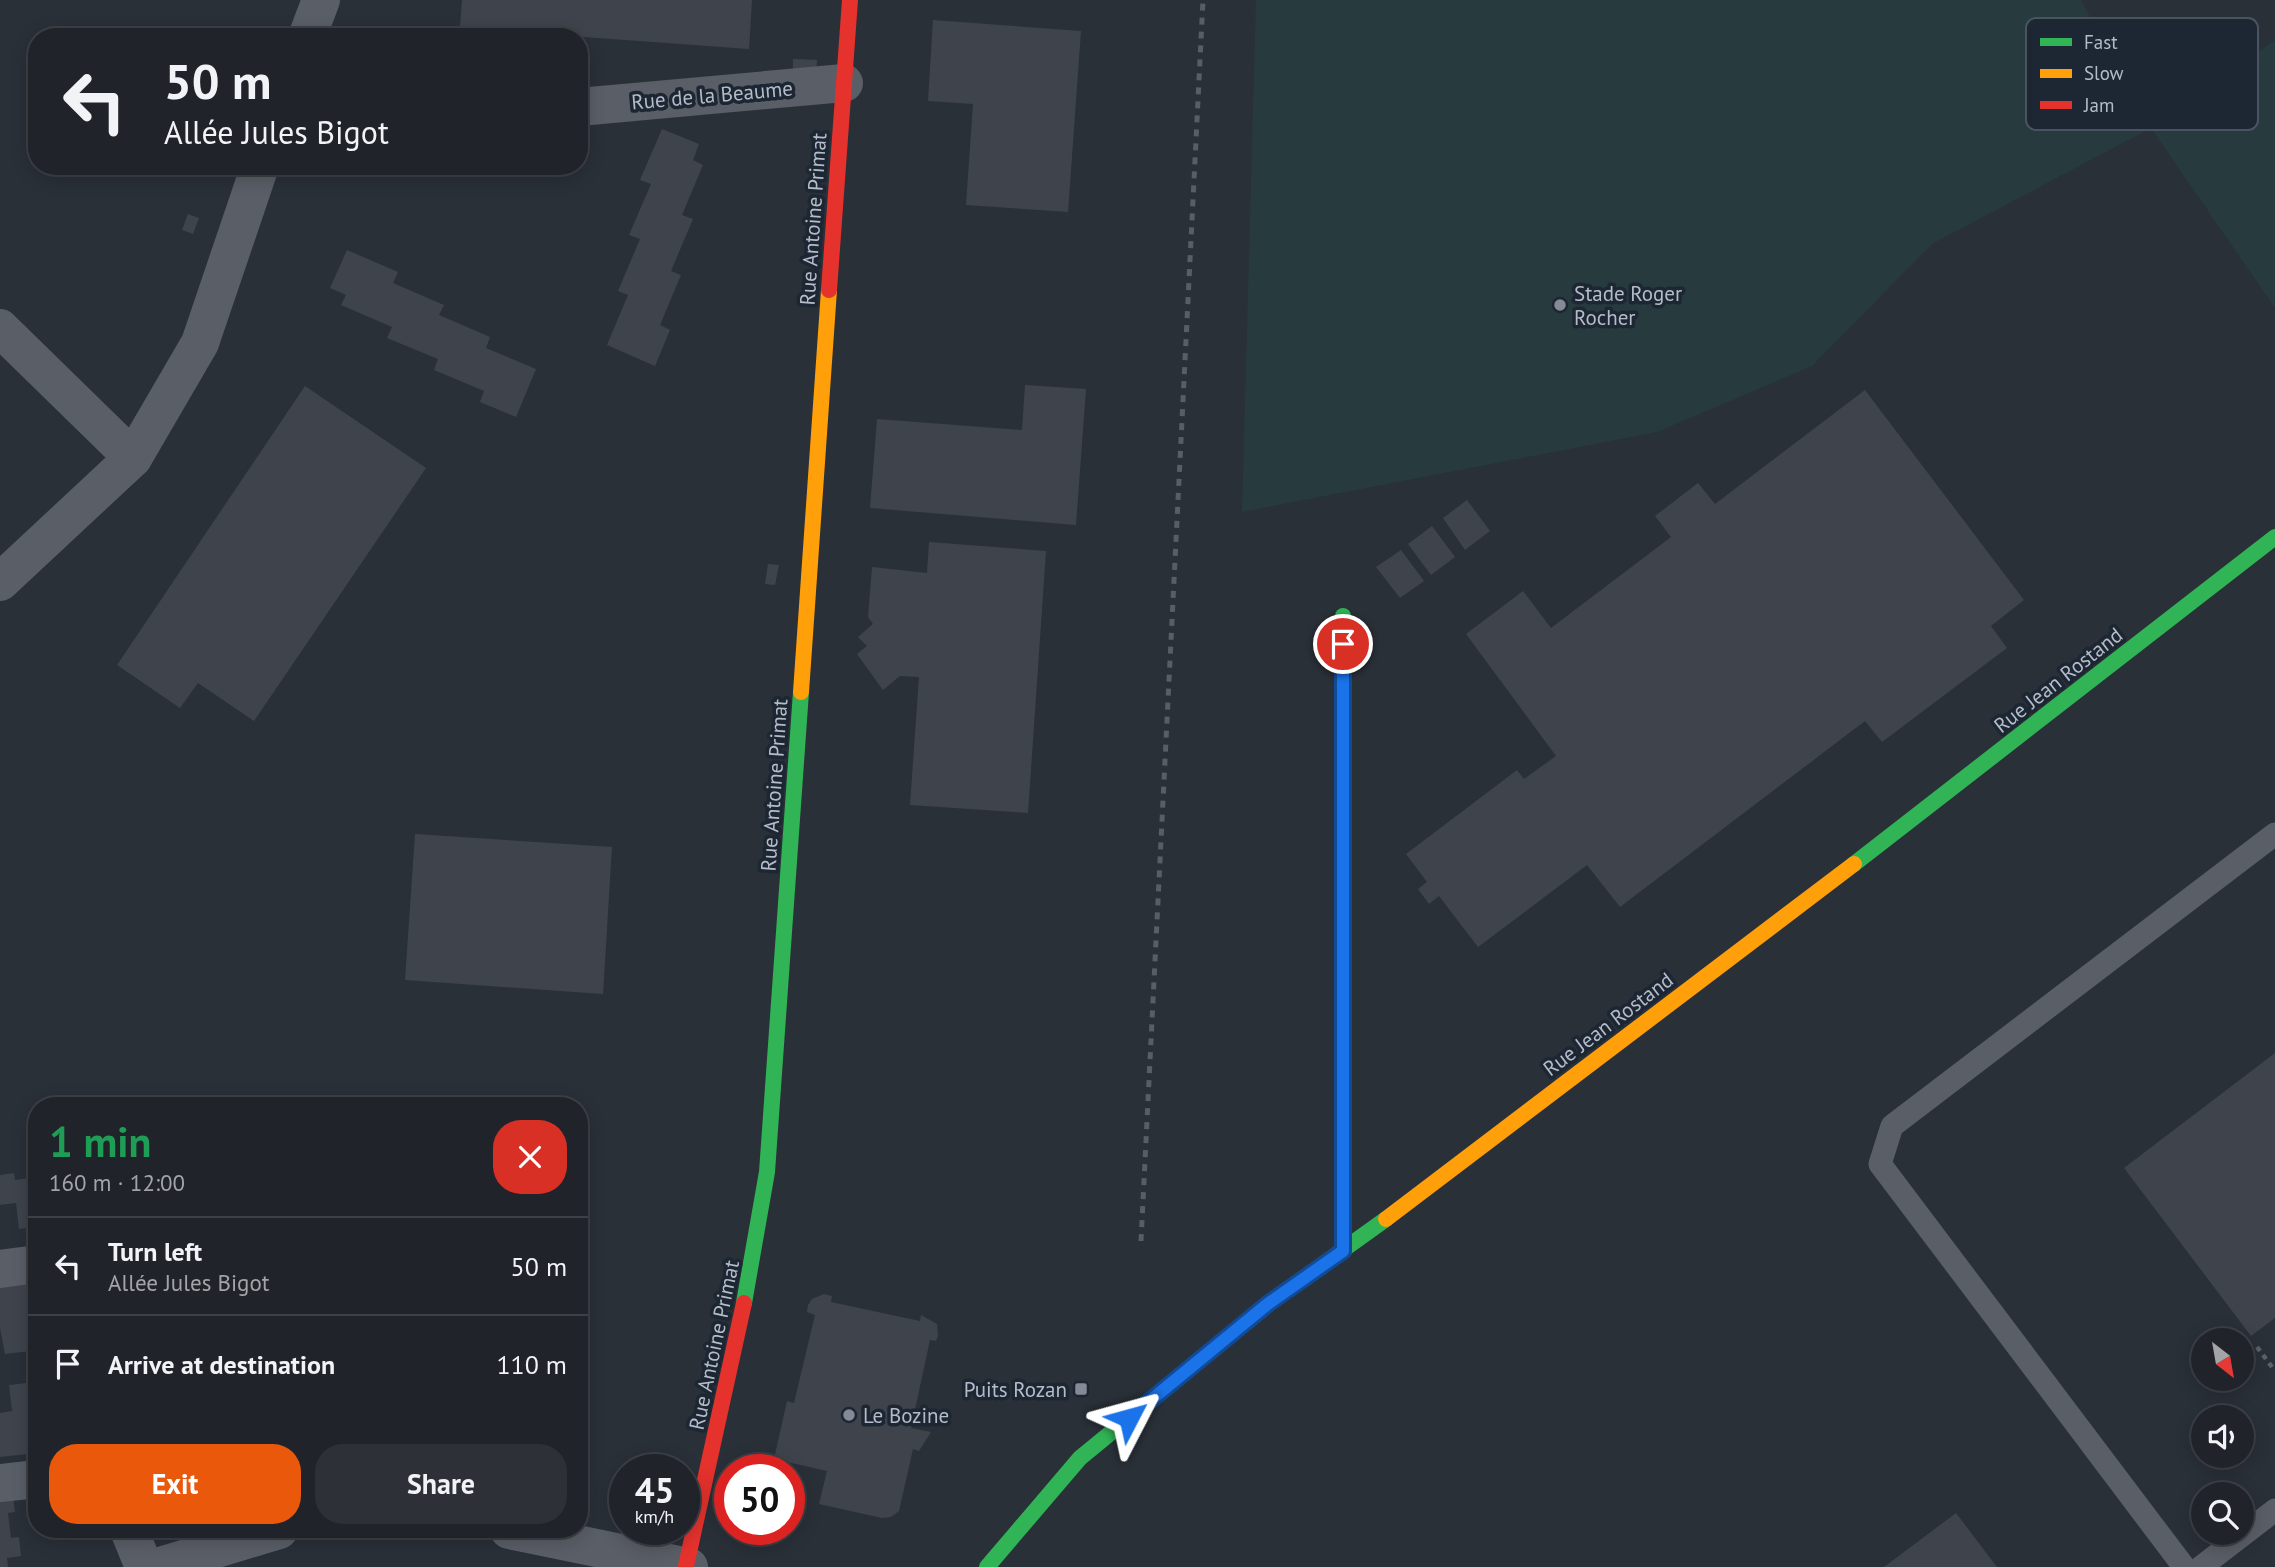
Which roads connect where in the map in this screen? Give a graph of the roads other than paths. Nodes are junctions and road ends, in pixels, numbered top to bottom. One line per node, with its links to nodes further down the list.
1 (321, 0): 3 (street)
2 (850, 0): 4 (street, Rue Antoine Primat)
3 (310, 28)
4 (844, 83): 5 (street, Rue de la Beaume); 22 (street, Rue Antoine Primat)
5 (588, 106)
6 (257, 175): 8 (street)
7 (0, 328): 8 (street)
8 (133, 458): 10 (street)
9 (2275, 537): 13 (street, Rue Jean Rostand)
10 (0, 582)
11 (1343, 616): 13 (street)
12 (2275, 834): 26 (lane)
13 (1343, 1251): 25 (street, Rue Jean Rostand)
14 (28, 1265): 15 (street)
15 (0, 1269)
16 (28, 1480): 17 (street)
17 (0, 1483)
18 (2275, 1510): 27 (lane)
19 (132, 1538): 23 (street)
20 (253, 1538): 24 (street)
21 (549, 1538): 22 (street)
22 (688, 1566)
23 (144, 1567)
24 (157, 1567)
25 (987, 1567)
26 (2184, 1567)
27 (2201, 1567)

